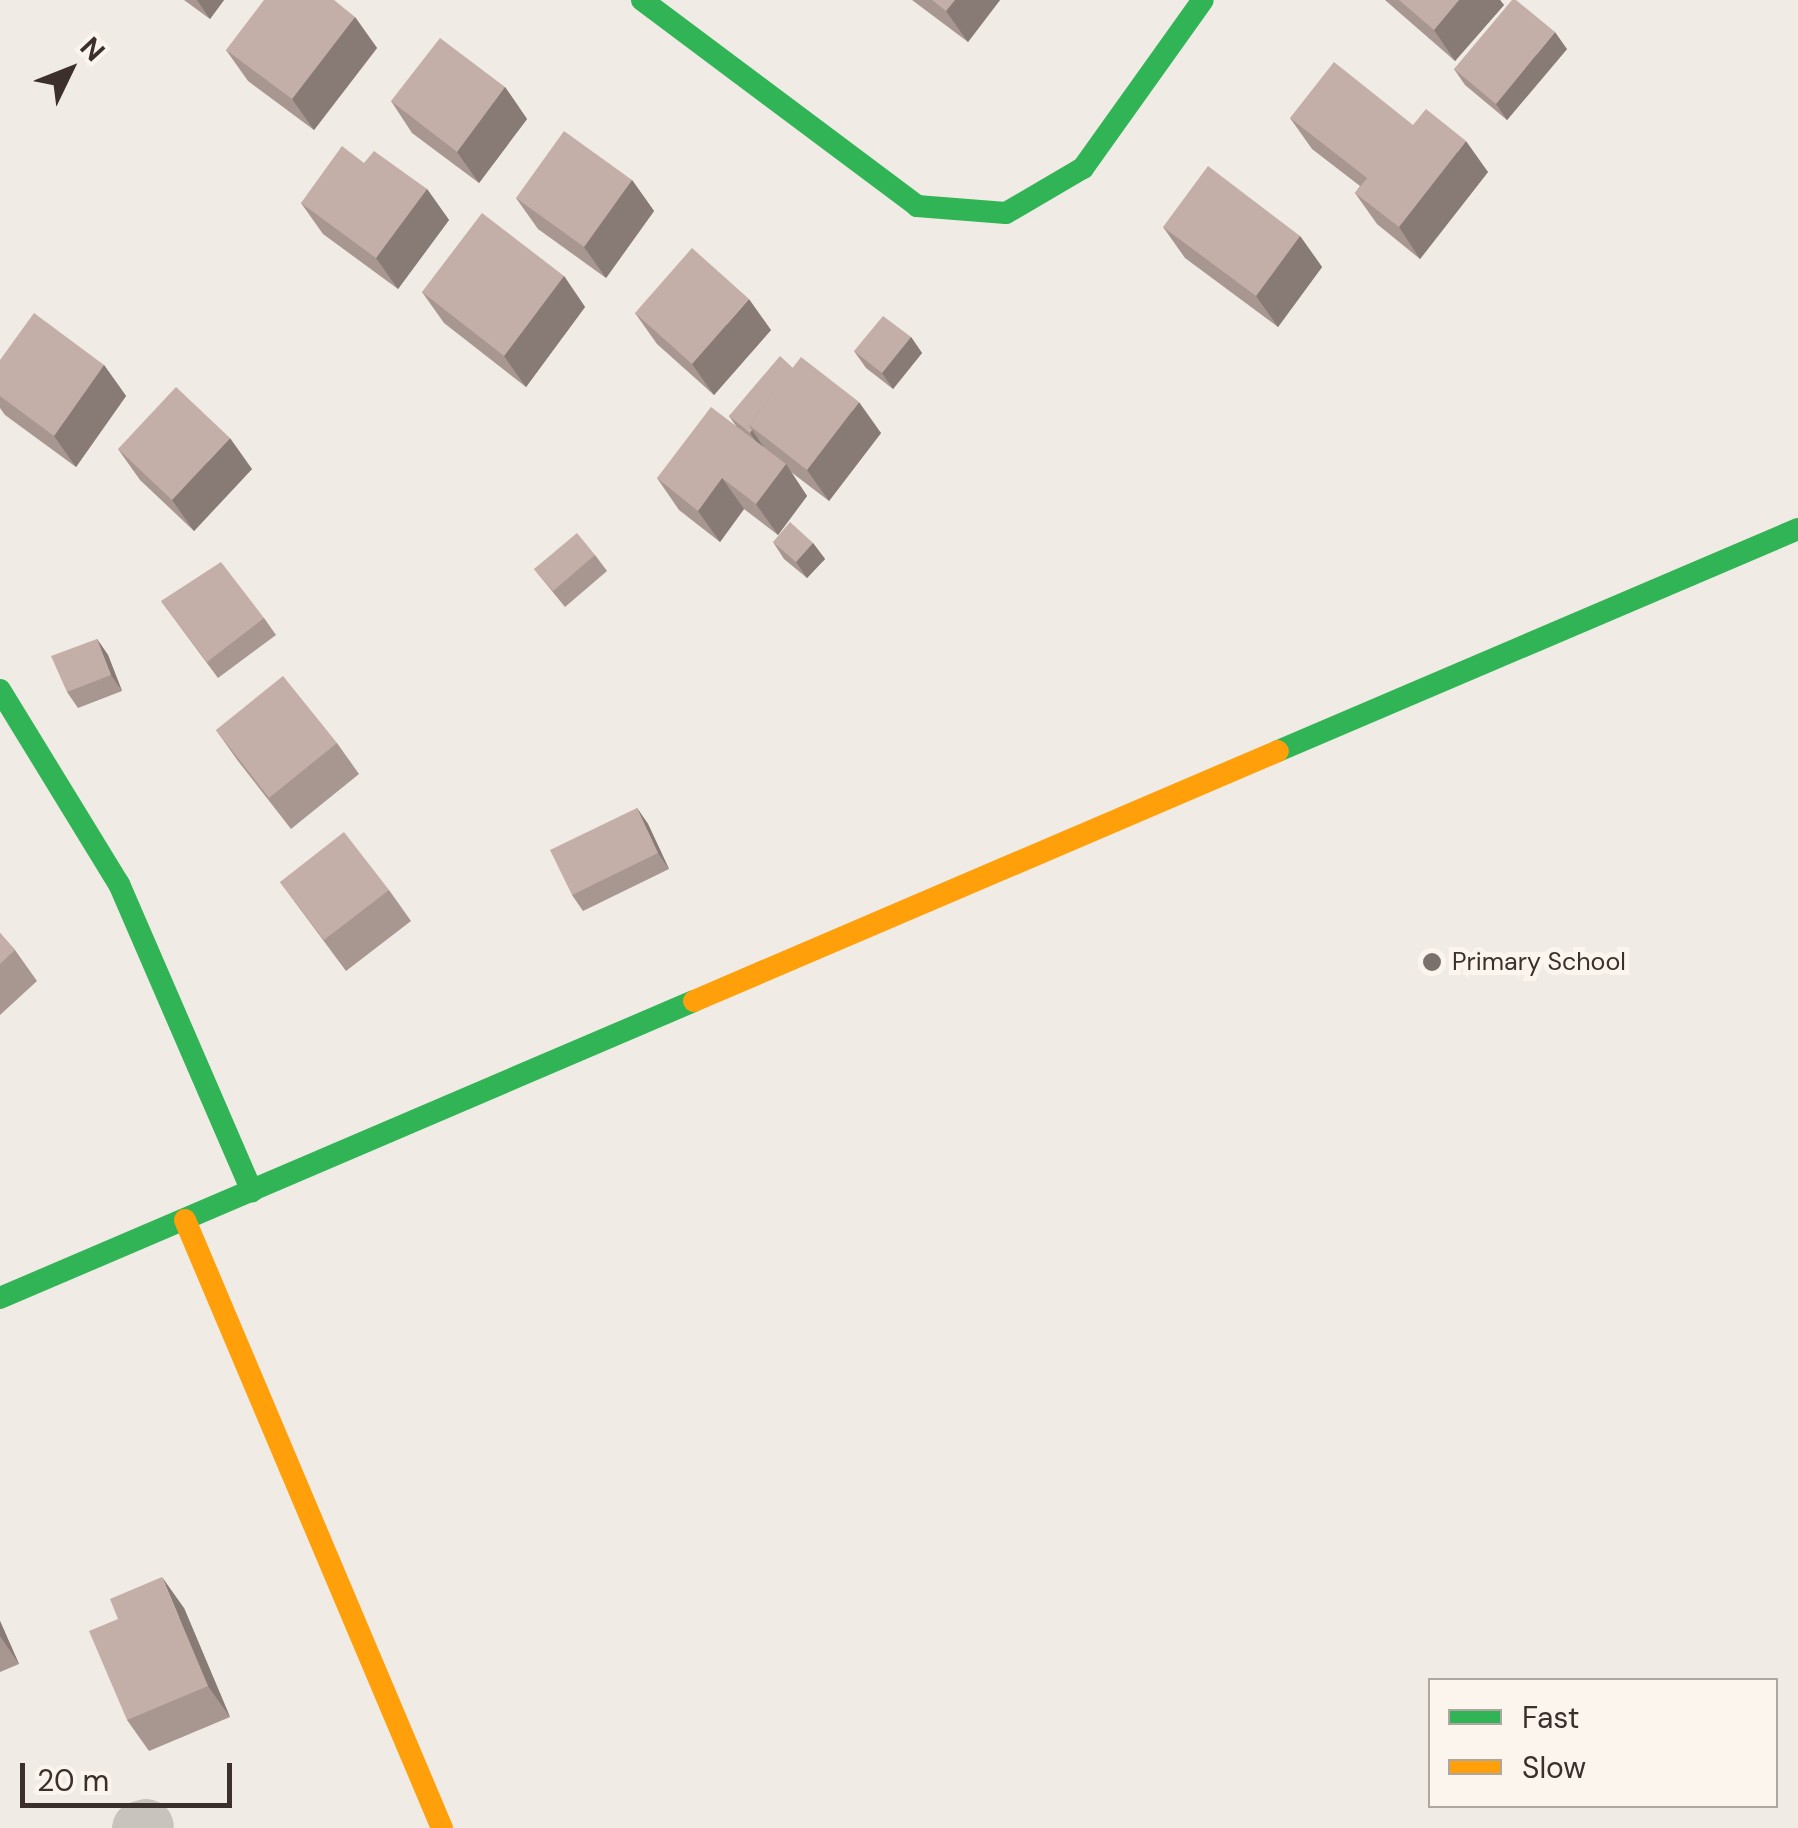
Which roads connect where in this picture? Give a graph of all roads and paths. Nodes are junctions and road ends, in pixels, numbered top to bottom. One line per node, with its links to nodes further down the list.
1 (642, 0): 2 (street)
2 (1203, 0)
3 (1798, 529): 5 (street)
4 (7, 710): 5 (street)
5 (252, 1192): 6 (street)
6 (185, 1220): 7 (street); 8 (street)
7 (0, 1298)
8 (442, 1828)

